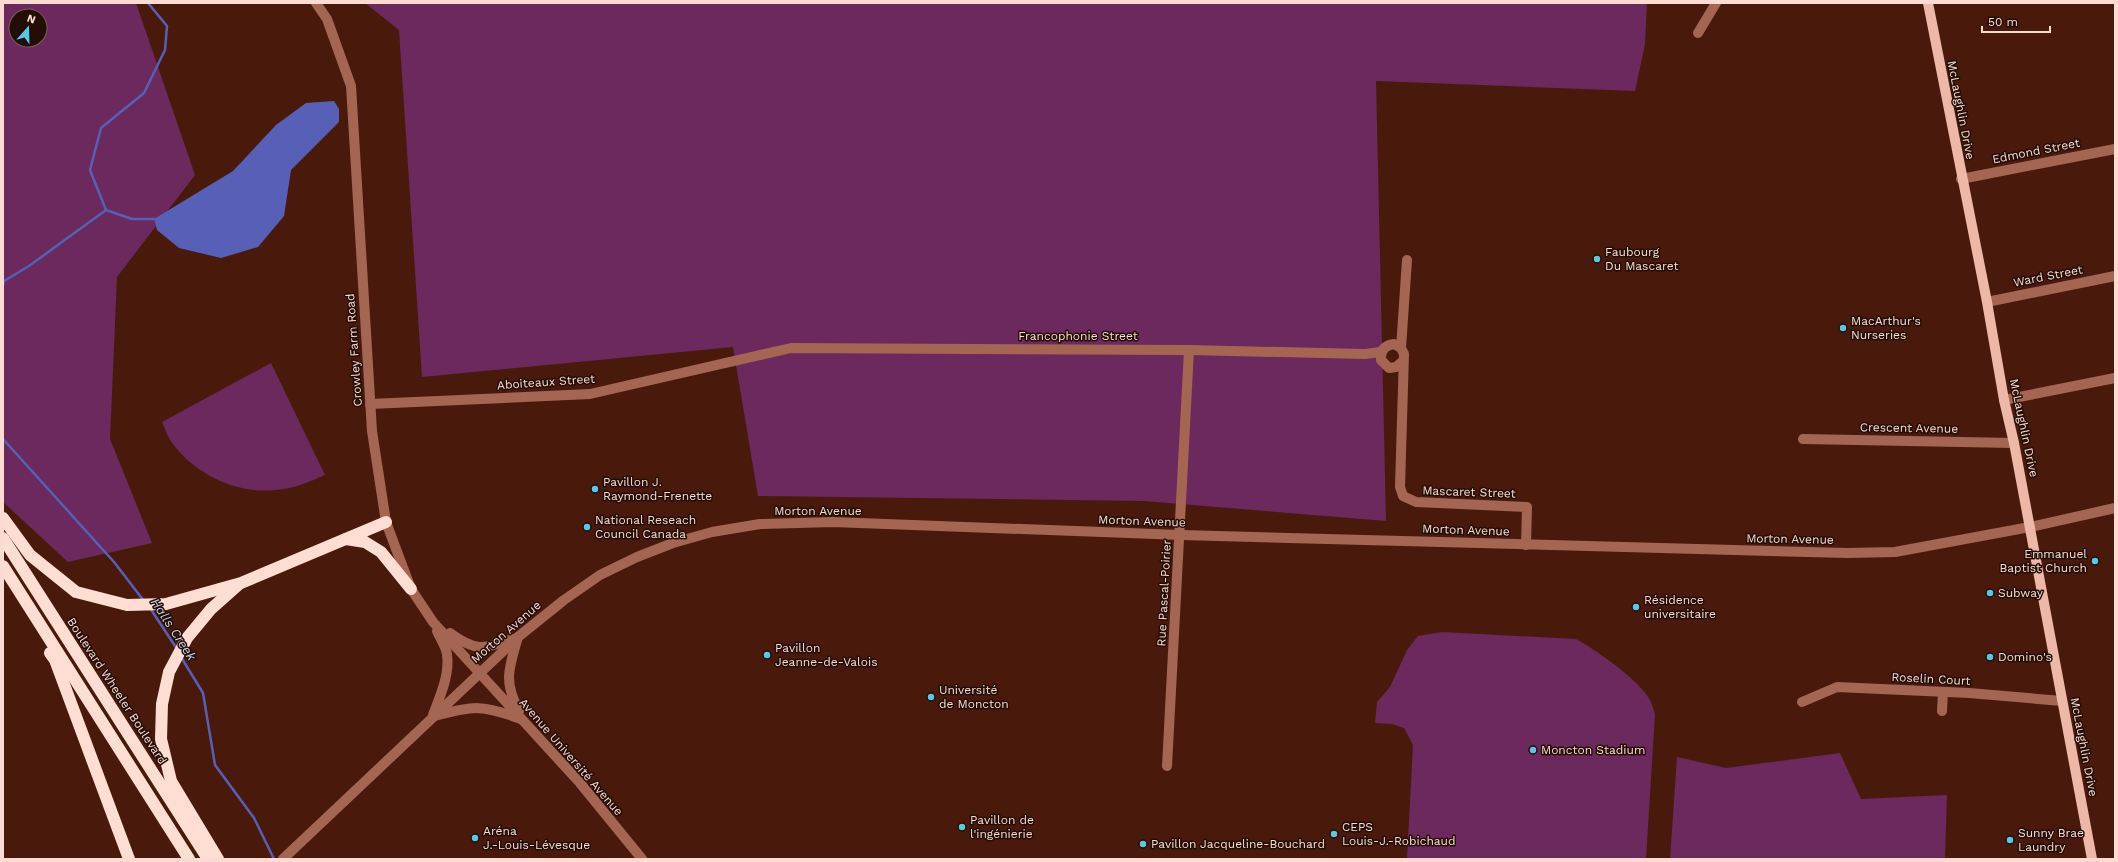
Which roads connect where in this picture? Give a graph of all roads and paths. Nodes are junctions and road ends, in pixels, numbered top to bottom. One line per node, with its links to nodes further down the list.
1 (316, 3): 19 (street, Crowley Farm Road)
2 (1716, 3): 4 (street)
3 (1928, 3): 6 (main road, McLaughlin Drive)
4 (1698, 33)
5 (2115, 149): 6 (street, Edmond Street)
6 (1961, 179): 9 (main road, McLaughlin Drive)
7 (1407, 260): 10 (street)
8 (2115, 276): 9 (street, Ward Street)
9 (1987, 302): 18 (main road, McLaughlin Drive)
10 (1401, 336): 11 (street); 13 (street)
11 (1392, 344): 13 (street); 15 (street)
12 (791, 348): 14 (street, Francophonie Street); 19 (street, Aboiteaux Street)
13 (1401, 348): 16 (street)
14 (1189, 350): 15 (street, Francophonie Street); 26 (street, Rue Pascal-Poirier)
15 (1381, 356): 16 (street)
16 (1401, 367): 29 (street, Mascaret Street)
17 (2115, 378): 18 (street)
18 (2004, 400): 21 (main road, McLaughlin Drive)
19 (370, 404): 24 (street, Crowley Farm Road)
20 (1803, 439): 21 (street, Crescent Avenue)
21 (2014, 442): 25 (main road, McLaughlin Drive)
22 (2115, 508): 25 (street, Morton Avenue)
23 (3, 518): 32 (highway)
24 (386, 522): 28 (highway); 33 (street, Crowley Farm Road)
25 (2030, 527): 29 (street, Morton Avenue); 38 (main road, McLaughlin Drive)
26 (1180, 536): 29 (street, Morton Avenue); 35 (street, Morton Avenue); 43 (street, Rue Pascal-Poirier)
27 (3, 538): 46 (highway, Boulevard Wheeler Boulevard)
28 (346, 539): 32 (highway); 33 (highway)
29 (1526, 545)
30 (3, 566): 45 (highway)
31 (3, 578): 44 (highway)
32 (241, 583): 47 (highway)
33 (411, 589): 34 (street, Crowley Farm Road)
34 (434, 622): 35 (street); 36 (street, Crowley Farm Road); 41 (street)
35 (518, 637): 36 (street, Morton Avenue); 42 (street)
36 (479, 673): 41 (street, Morton Avenue); 42 (street, Avenue Université Avenue)
37 (1943, 692): 38 (street, Roselin Court); 39 (street, Roselin Court); 40 (street)
38 (2062, 701): 50 (main road, McLaughlin Drive)
39 (1802, 702)
40 (1942, 711)
41 (432, 717): 42 (street); 48 (street, Morton Avenue)
42 (523, 720): 49 (street, Avenue Université Avenue)
43 (1167, 766)
44 (130, 859)
45 (189, 859)
46 (208, 859)
47 (218, 859)
48 (282, 859)
49 (642, 859)
50 (2092, 859)

